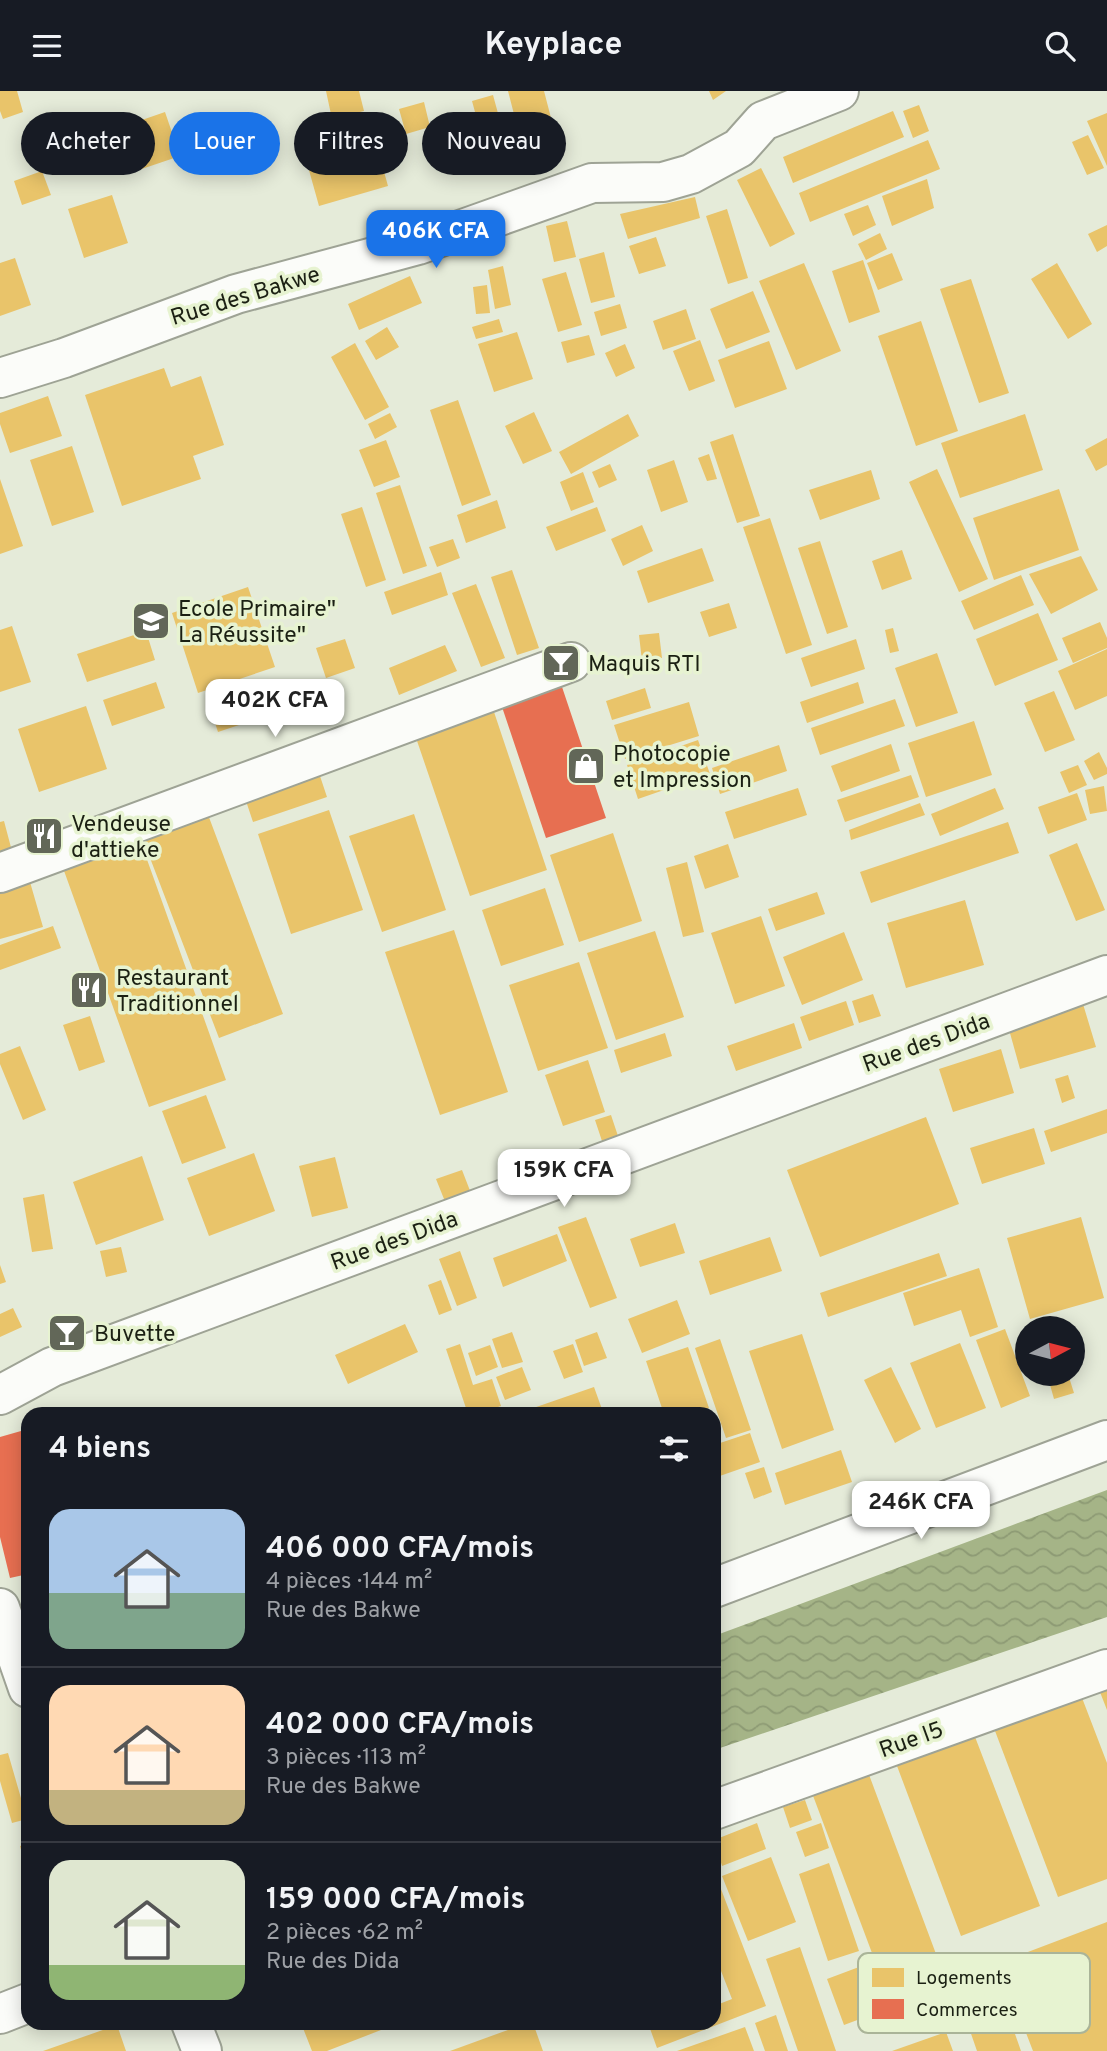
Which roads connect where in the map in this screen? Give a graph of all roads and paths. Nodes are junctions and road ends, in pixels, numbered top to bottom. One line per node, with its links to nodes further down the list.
1 (839, 91): 2 (street, Rue des Bakwe)
2 (0, 378)
3 (571, 662): 4 (street)
4 (0, 873)
5 (1107, 975): 6 (street, Rue des Dida)
6 (0, 1395)
7 (1107, 1440): 8 (street)
8 (721, 1585)
9 (0, 1608): 10 (street)
10 (21, 1668)
11 (1107, 1669): 12 (street, Rue I5)
12 (721, 1807)
13 (21, 2006): 14 (street)
14 (0, 2014)
15 (194, 2030): 16 (street)
16 (202, 2051)

